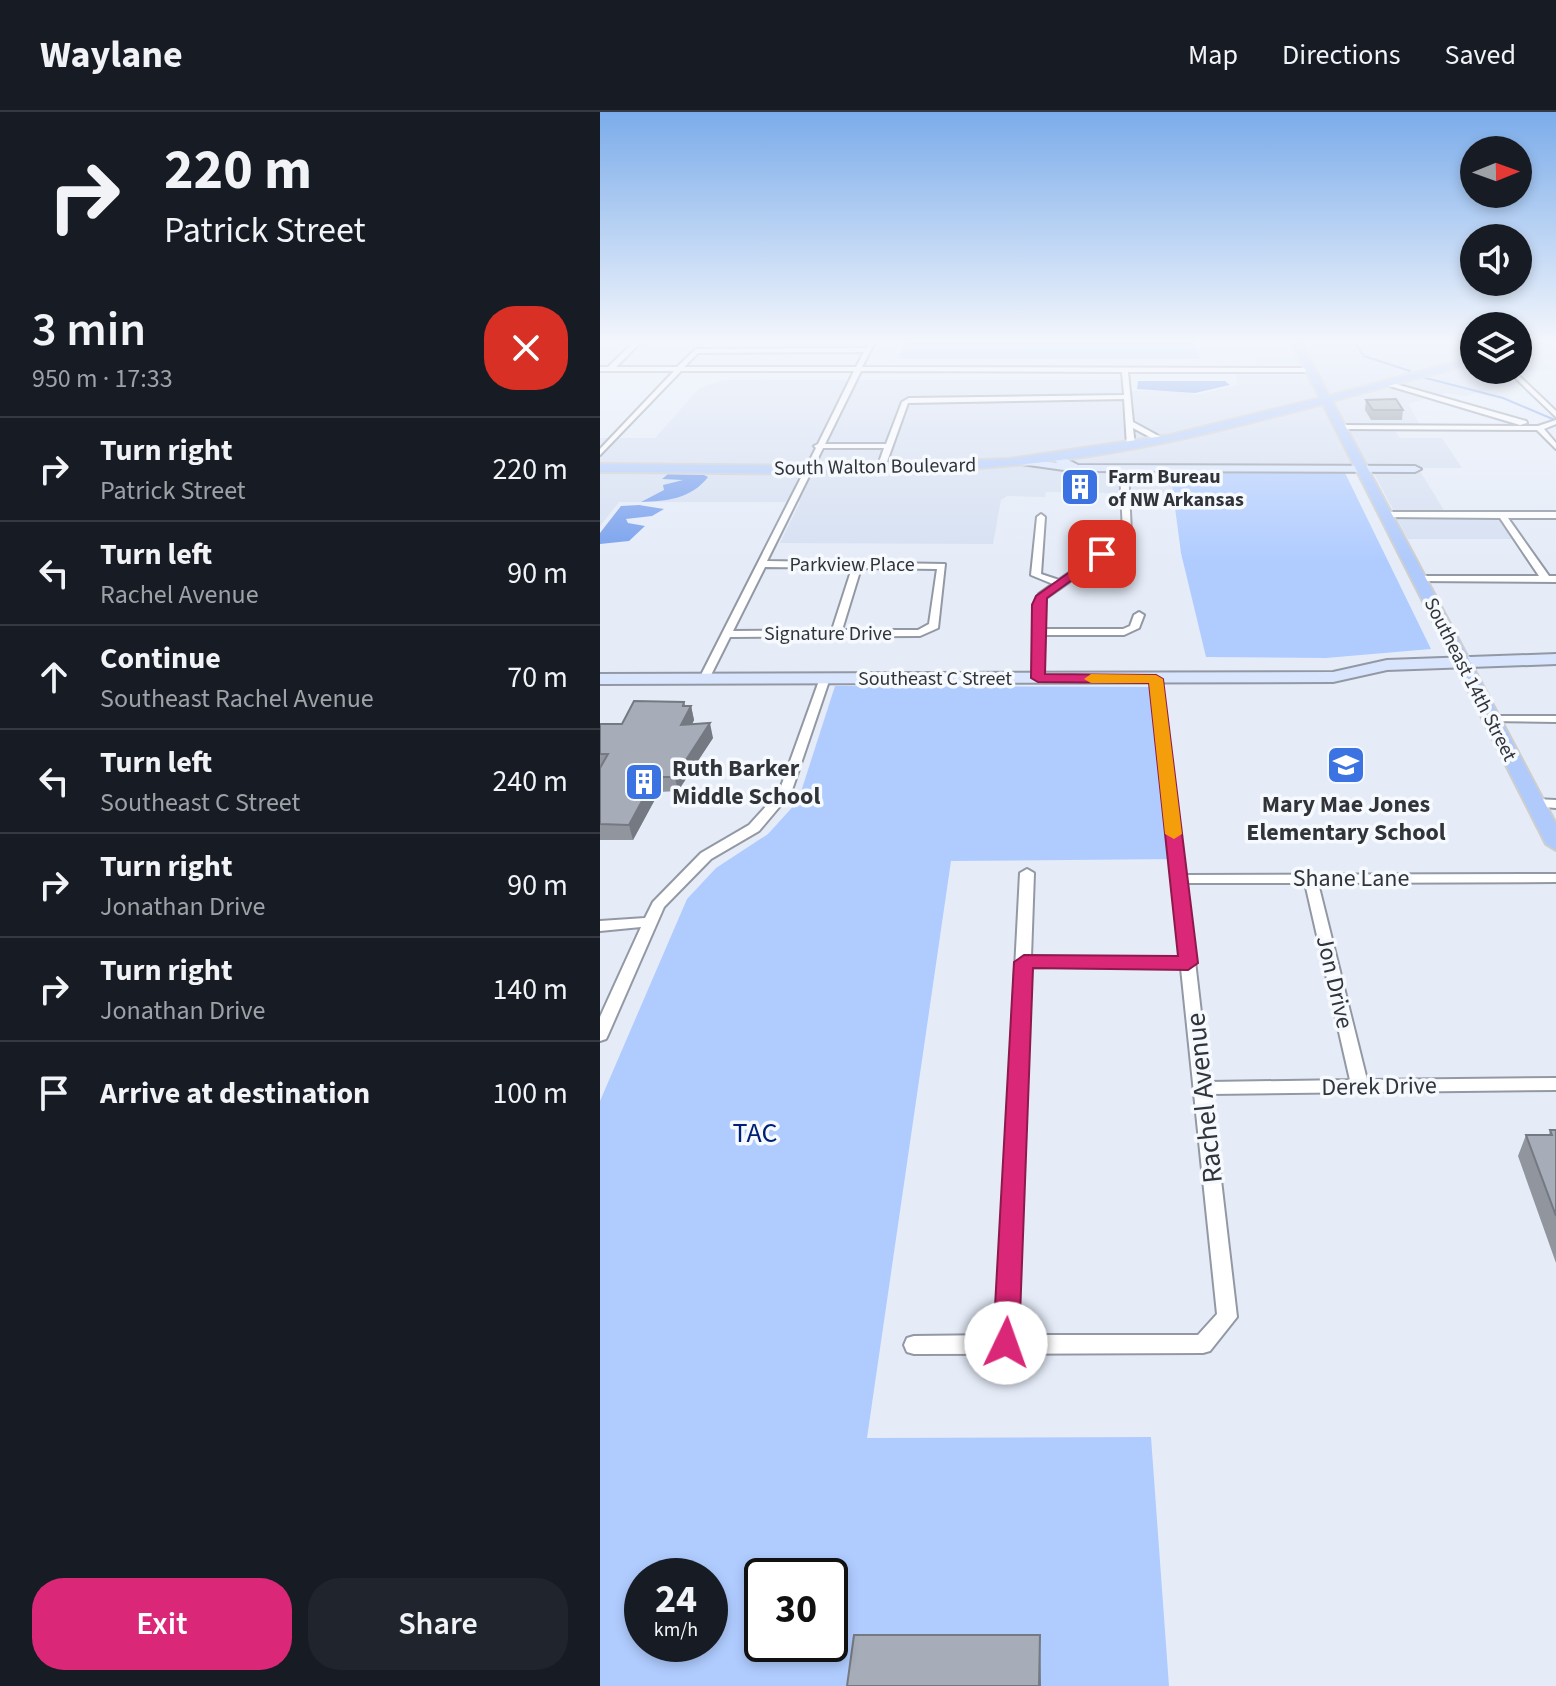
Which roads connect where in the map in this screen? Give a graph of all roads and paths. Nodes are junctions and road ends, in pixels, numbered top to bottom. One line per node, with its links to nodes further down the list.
1 (638, 413): 18 (street)
2 (835, 413): 13 (street)
3 (901, 413): 14 (street)
4 (1128, 413): 9 (street)
5 (1267, 413): 12 (main road, South Walton Boulevard)
6 (1332, 413): 10 (main road, Southeast 14th Street)
7 (1489, 413): 11 (street)
8 (1556, 422): 11 (street)
9 (1129, 423): 12 (street); 15 (street)
10 (1340, 427): 11 (street); 26 (main road, Southeast 14th Street)
11 (1539, 428): 16 (street)
12 (1162, 440): 15 (main road, South Walton Boulevard)
13 (818, 446): 14 (street); 23 (street)
14 (888, 446): 24 (street)
15 (1131, 446): 17 (main road, South Walton Boulevard)
16 (1556, 447)
17 (1093, 452): 19 (main road, South Walton Boulevard); 21 (street)
18 (600, 453)
19 (1063, 456): 20 (main road, South Walton Boulevard); 21 (street)
20 (1012, 462): 21 (street); 24 (main road, South Walton Boulevard)
21 (1079, 466): 25 (street)
22 (600, 468): 23 (main road, South Walton Boulevard)
23 (806, 468): 24 (main road, South Walton Boulevard); 32 (street)
24 (881, 468)
25 (1124, 468): 26 (street); 36 (street)
26 (1362, 469): 27 (street); 28 (main road, Southeast 14th Street)
27 (1415, 469)
28 (1386, 515): 29 (street); 34 (main road, Southeast 14th Street)
29 (1502, 515): 30 (street); 35 (street)
30 (1556, 515)
31 (1041, 517): 36 (street)
32 (760, 564): 33 (street, Parkview Place); 41 (street)
33 (858, 564): 38 (street, Parkview Place); 40 (street)
34 (1419, 579): 35 (street); 43 (main road, Southeast 14th Street)
35 (1551, 579)
36 (1060, 583): 39 (street)
37 (1139, 615): 39 (street)
38 (930, 630): 40 (street, Signature Drive)
39 (1039, 632): 45 (street)
40 (836, 633): 41 (street, Signature Drive)
41 (725, 634): 47 (street)
42 (1556, 659): 43 (street, Southeast C Street)
43 (1462, 661): 48 (street, Southeast C Street); 49 (main road, Southeast 14th Street)
44 (825, 678): 45 (street, Southeast C Street); 47 (street, Southeast C Street); 58 (street)
45 (1038, 678): 48 (street, Southeast C Street)
46 (600, 679): 47 (street, Southeast C Street)
47 (704, 679)
48 (1156, 679): 57 (street, Rachel Avenue)
49 (1492, 719): 50 (street); 51 (main road, Southeast 14th Street)
50 (1556, 719)
51 (1536, 803): 52 (street); 53 (main road, Southeast 14th Street)
52 (1556, 804)
53 (1556, 844)
54 (1027, 873): 60 (street)
55 (1310, 877): 56 (street, Shane Lane); 57 (street, Shane Lane); 64 (street, Jon Drive)
56 (1556, 878)
57 (1179, 879): 61 (street, Rachel Avenue)
58 (651, 922): 59 (street); 62 (street)
59 (600, 926)
60 (1024, 962): 61 (street); 66 (street)
61 (1188, 963): 65 (street, Rachel Avenue)
62 (600, 1035)
63 (1556, 1084): 64 (street, Derek Drive)
64 (1360, 1087): 65 (street, Derek Drive)
65 (1202, 1088): 66 (street, Rachel Avenue)
66 (1006, 1343): 67 (street)
67 (914, 1345)

